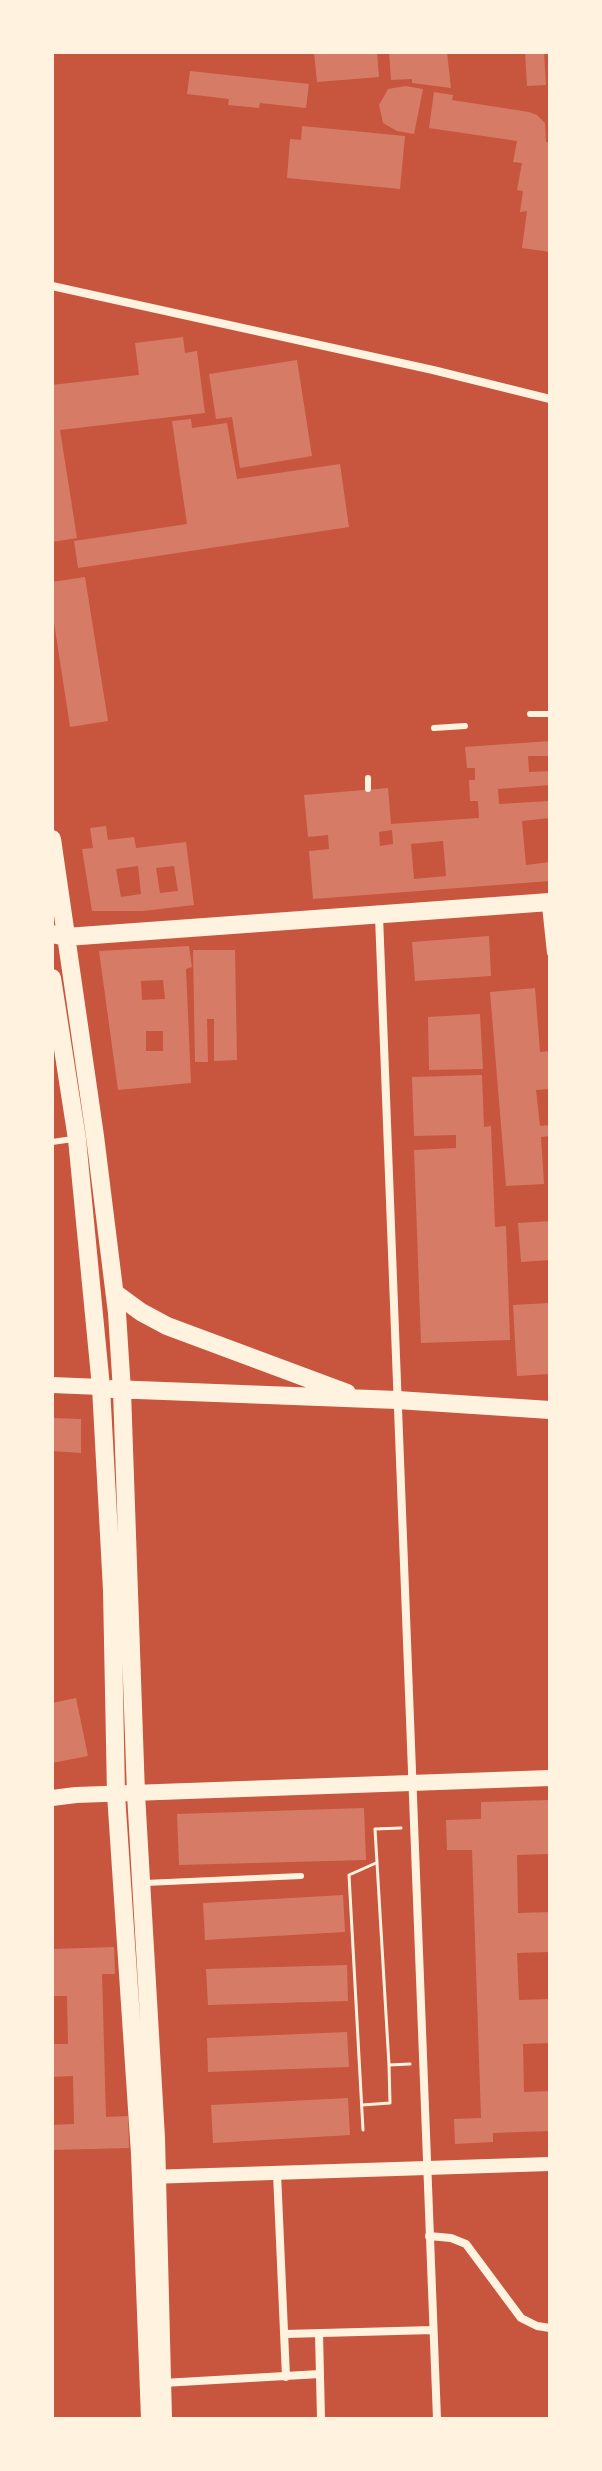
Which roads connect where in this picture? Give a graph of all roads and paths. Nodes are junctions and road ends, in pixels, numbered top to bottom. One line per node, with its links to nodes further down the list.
1 (52, 286): 2 (street)
2 (550, 399)
3 (530, 714): 4 (lane)
4 (550, 714)
5 (465, 726): 6 (lane)
6 (434, 728)
7 (368, 778): 8 (lane)
8 (368, 789)
9 (52, 839): 12 (main road)
10 (547, 902): 11 (main road); 13 (lane)
11 (377, 912): 12 (main road); 23 (street)
12 (57, 938): 18 (main road)
13 (550, 953)
14 (52, 978): 15 (main road)
15 (54, 1002): 16 (main road)
16 (77, 1139): 17 (lane); 20 (main road)
17 (52, 1142)
18 (115, 1293): 21 (main road); 22 (main road)
19 (52, 1385): 20 (main road)
20 (101, 1387): 21 (main road); 27 (main road)
21 (122, 1391): 22 (main road); 28 (main road)
22 (360, 1398): 23 (main road)
23 (397, 1400): 24 (main road); 26 (street)
24 (550, 1410)
25 (550, 1778): 26 (main road)
26 (411, 1782): 28 (main road); 30 (street)
27 (116, 1794): 28 (main road); 29 (main road); 41 (main road)
28 (136, 1794): 33 (main road)
29 (52, 1798)
30 (413, 1827): 31 (path); 34 (street)
31 (378, 1863): 35 (path); 36 (path)
32 (301, 1876): 33 (lane)
33 (142, 1883): 41 (main road)
34 (422, 2063): 35 (path); 39 (street)
35 (389, 2065): 36 (path)
36 (362, 2105): 37 (path)
37 (363, 2130)
38 (550, 2164): 39 (street)
39 (426, 2168): 40 (street); 42 (street)
40 (277, 2173): 41 (street); 46 (street)
41 (149, 2177): 49 (main road); 50 (main road)
42 (429, 2236): 43 (street); 44 (street)
43 (550, 2328)
44 (433, 2330): 45 (street); 53 (street)
45 (319, 2333): 46 (street); 47 (street)
46 (285, 2334): 48 (street)
47 (320, 2374): 48 (street); 52 (street)
48 (286, 2377): 49 (street)
49 (162, 2383): 51 (main road)
50 (150, 2419)
51 (163, 2419)
52 (321, 2419)
53 (437, 2419)

